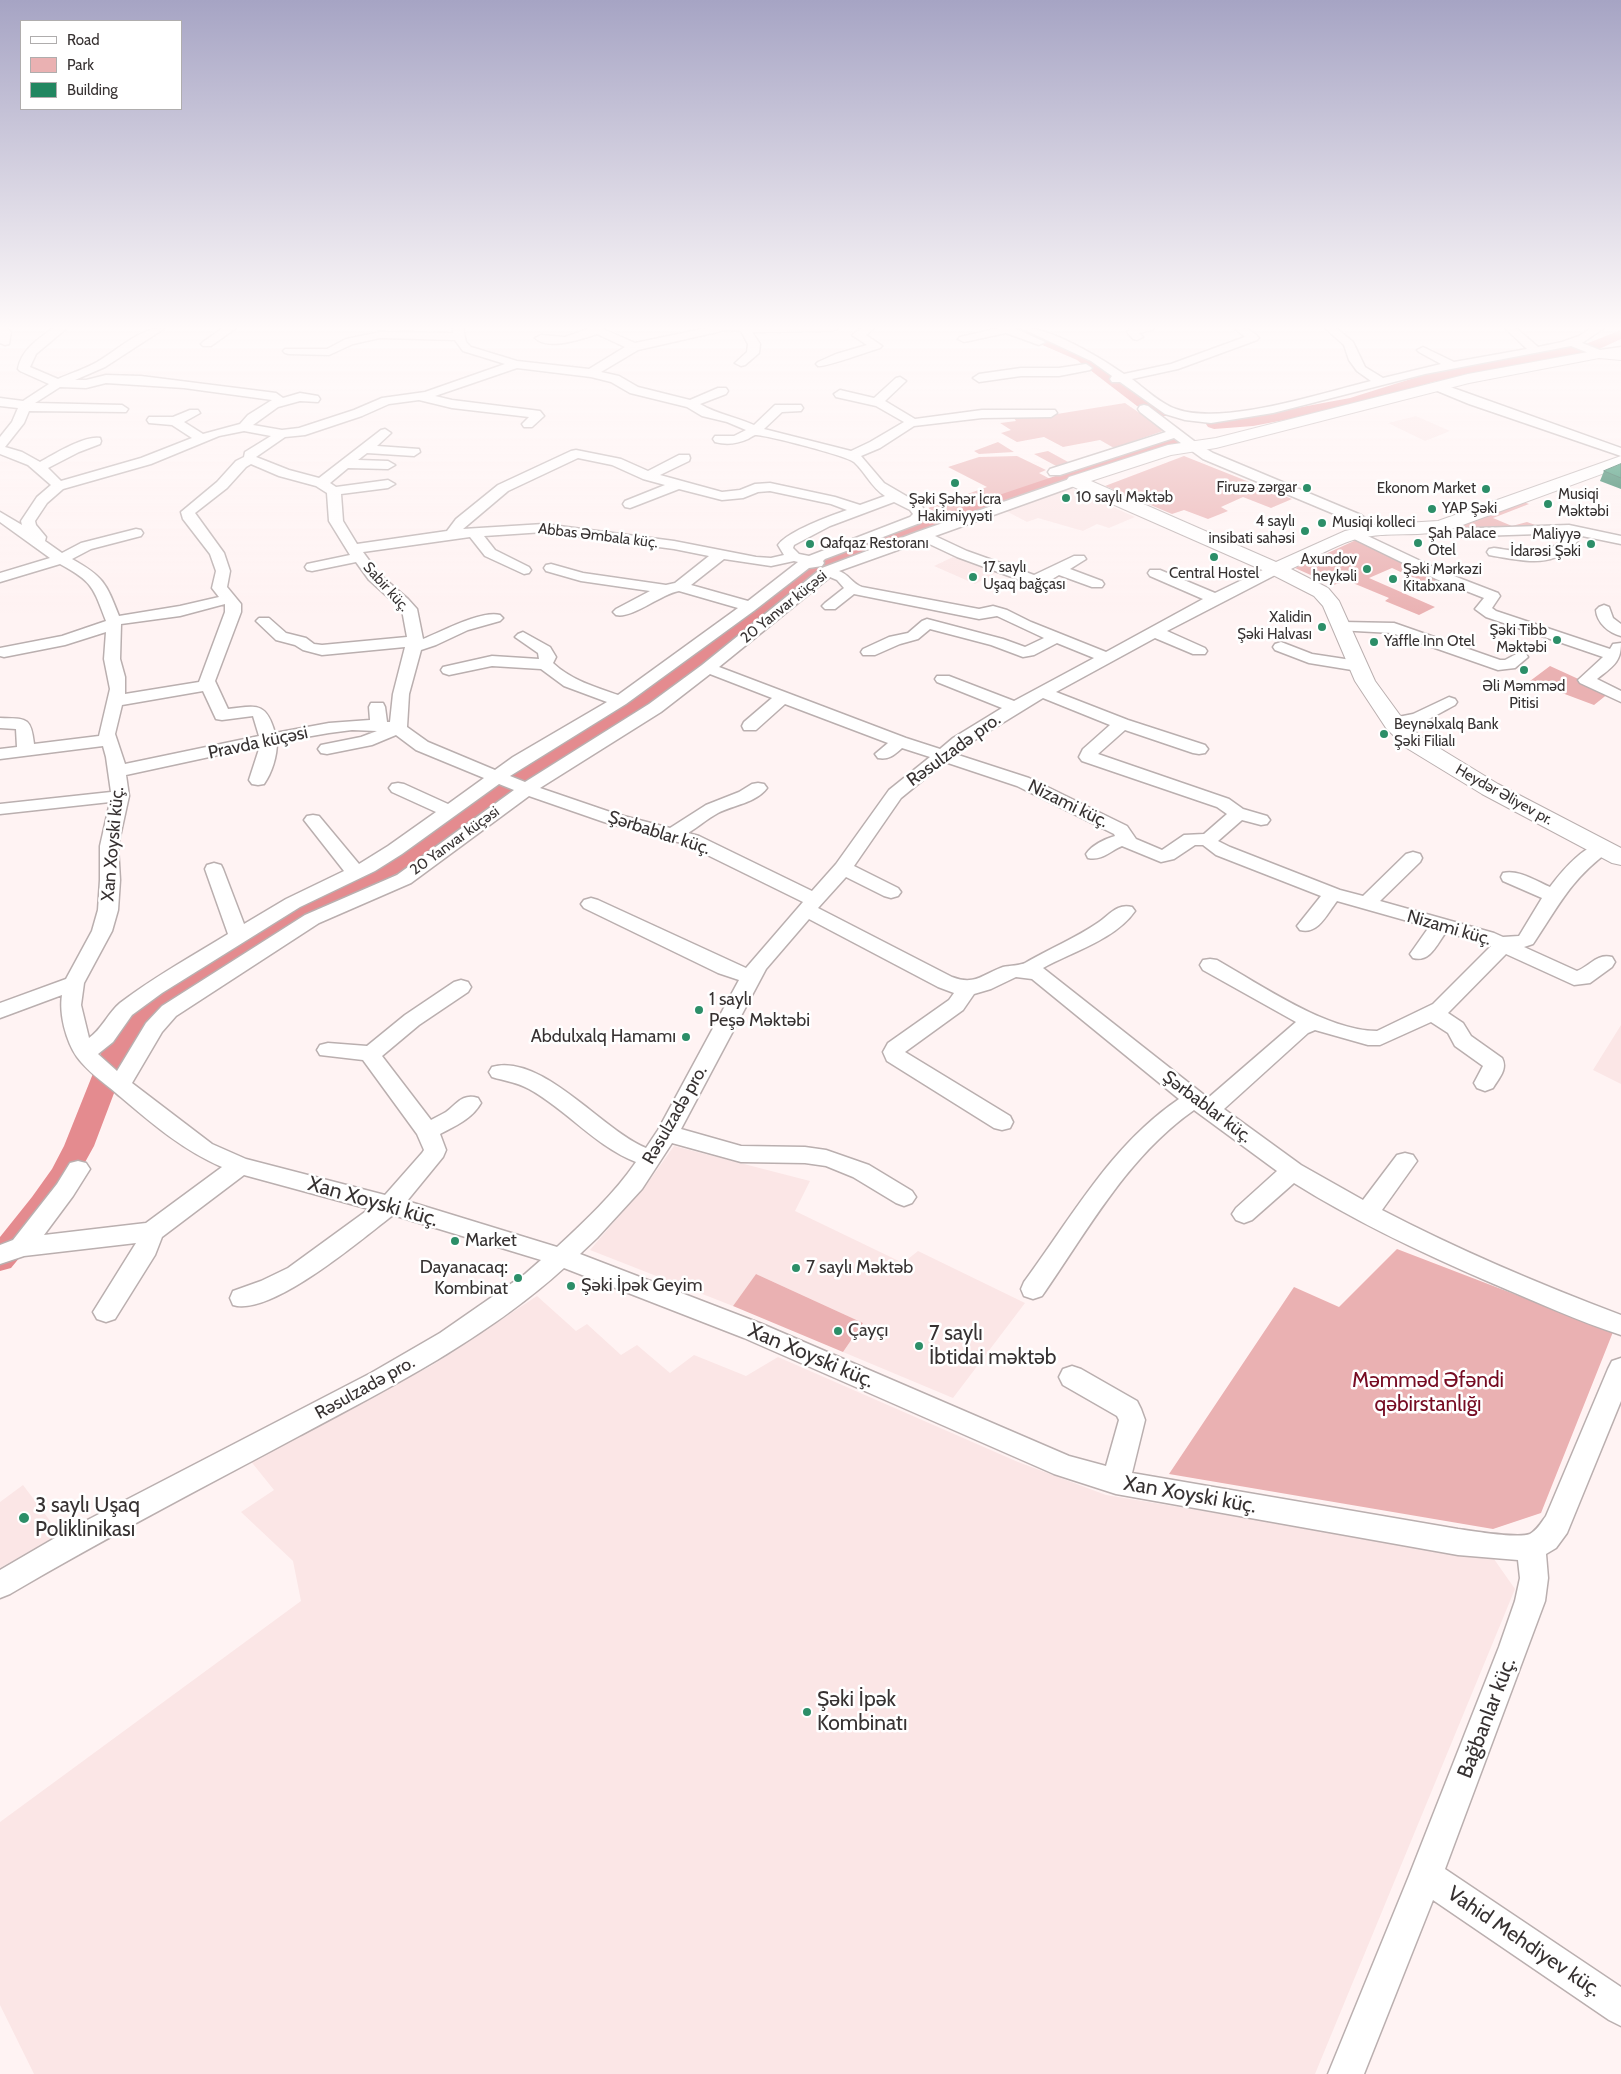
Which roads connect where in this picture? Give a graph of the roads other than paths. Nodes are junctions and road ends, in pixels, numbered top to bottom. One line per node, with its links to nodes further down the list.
1 (17, 425): 20 (street)
2 (180, 425): 17 (street)
3 (324, 425): 16 (street)
4 (743, 425): 12 (street)
5 (760, 425): 12 (street)
6 (909, 425): 26 (street)
7 (967, 425): 13 (street)
8 (1166, 425): 15 (street)
9 (1291, 425): 21 (main road, 20 Yanvar küçəsi)
10 (1542, 425): 25 (street)
11 (244, 427): 16 (street); 17 (street)
12 (754, 430): 18 (street); 26 (street)
13 (974, 430)
14 (385, 433): 22 (street)
15 (1177, 433): 21 (street); 34 (street)
16 (282, 434): 28 (street)
17 (202, 438): 37 (street)
18 (719, 440)
19 (96, 441): 32 (street)
20 (0, 445)
21 (1193, 447): 34 (main road, 20 Yanvar küçəsi); 46 (street)
22 (365, 449): 24 (street); 30 (street)
23 (0, 450): 32 (street)
24 (414, 452)
25 (1621, 452)
26 (852, 455): 39 (street)
27 (684, 458): 33 (street)
28 (250, 459): 38 (street); 75 (street)
29 (1621, 460): 44 (main road)
30 (345, 464): 31 (street); 38 (street)
31 (388, 465)
32 (40, 467): 37 (street)
33 (648, 476): 36 (street); 49 (street)
34 (1065, 477): 51 (street, 20 Yanvar küçəsi); 64 (main road, Heydər Əliyev pr.)
35 (388, 484): 38 (street)
36 (676, 485): 40 (street); 41 (street)
37 (58, 486): 54 (street)
38 (328, 487): 56 (street, Sabir küç.)
39 (894, 497): 41 (street); 61 (street)
40 (630, 504)
41 (860, 510): 58 (street)
42 (0, 516): 54 (street, Xan Xoyski küç.)
43 (635, 528): 52 (street)
44 (1428, 529): 46 (main road); 47 (street)
45 (473, 531): 49 (street, Abbas Əmbala küç.); 52 (street, Abbas Əmbala küç.); 65 (street)
46 (1374, 531): 50 (main road)
47 (1579, 531): 53 (street); 55 (street)
48 (136, 533): 59 (street)
49 (452, 534): 56 (street, Abbas Əmbala küç.)
50 (1356, 534): 64 (main road); 91 (street)
51 (922, 535): 66 (street, 20 Yanvar küçəsi); 67 (street)
52 (624, 538): 57 (street, Abbas Əmbala küç.)
53 (1621, 540)
54 (37, 542): 59 (street, Xan Xoyski küç.)
55 (1494, 552)
56 (356, 553): 62 (street, Abbas Əmbala küç.); 89 (street, Sabir küç.)
57 (721, 554): 58 (street, Abbas Əmbala küç.); 72 (street)
58 (794, 557): 61 (street, Abbas Əmbala küç.)
59 (61, 558): 69 (street); 83 (street, Xan Xoyski küç.)
60 (1079, 559): 67 (street)
61 (811, 561): 66 (street, Abbas Əmbala küç.); 78 (street)
62 (312, 567)
63 (551, 568): 70 (street)
64 (1276, 569): 76 (street, Rəsulzadə pro.); 84 (main road, Heydər Əliyev pr.)
65 (524, 570)
66 (830, 570): 73 (street, Abbas Əmbala küç.); 99 (street, 20 Yanvar küçəsi)
67 (1058, 570): 71 (street)
68 (1155, 574): 76 (street)
69 (0, 578)
70 (600, 580): 72 (street); 74 (street)
71 (1097, 584)
72 (673, 587): 78 (street); 80 (street)
73 (853, 588): 77 (street); 88 (street)
74 (581, 594)
75 (229, 598): 83 (street); 102 (street)
76 (1215, 599): 86 (street, Rəsulzadə pro.)
77 (830, 606)
78 (750, 607): 107 (street)
79 (1604, 610): 85 (street)
80 (621, 612)
81 (495, 618): 89 (street)
82 (264, 621): 89 (street)
83 (114, 622): 93 (street); 106 (street, Xan Xoyski küç.)
84 (1342, 627): 95 (street); 98 (main road, Heydər Əliyev pr.)
85 (1621, 631)
86 (1155, 632): 92 (street); 96 (street, Rəsulzadə pro.)
87 (523, 637): 97 (street)
88 (1056, 638): 94 (street); 96 (street)
89 (414, 644): 116 (street, Sabir küç.)
90 (1281, 647): 98 (street)
91 (1617, 650): 105 (street)
92 (1199, 651)
93 (4, 652)
94 (869, 652)
95 (1520, 657)
96 (1107, 658): 103 (street, Rəsulzadə pro.)
97 (545, 664): 100 (street); 107 (street)
98 (1358, 666): 112 (main road, Heydər Əliyev pr.)
99 (708, 668): 104 (street, Nizami küç.); 131 (street, 20 Yanvar küçəsi)
100 (449, 670)
101 (943, 678): 110 (street)
102 (209, 685): 106 (street); 117 (street)
103 (1042, 692): 110 (street, Rəsulzadə pro.); 114 (street)
104 (783, 697): 115 (street); 119 (street, Nizami küç.)
105 (1621, 697)
106 (115, 701): 118 (street, Xan Xoyski küç.)
107 (620, 701): 127 (street)
108 (1449, 702): 112 (street)
109 (377, 707): 113 (street)
110 (1015, 707): 125 (street, Rəsulzadə pro.)
111 (0, 722): 122 (street)
112 (1394, 723): 141 (main road, Heydər Əliyev pr.)
113 (379, 724): 116 (street, Pravda küçəsi); 117 (street, Pravda küçəsi)
114 (1122, 724): 121 (street); 135 (street)
115 (750, 726)
116 (398, 728): 120 (street); 127 (street)
117 (270, 739): 126 (street, Pravda küçəsi); 128 (street)
118 (108, 740): 122 (street); 126 (street, Xan Xoyski küç.)
119 (900, 742): 124 (street); 125 (street, Nizami küç.)
120 (327, 749)
121 (1198, 749)
122 (26, 750): 123 (street)
123 (0, 754)
124 (884, 754)
125 (940, 756): 139 (street, Nizami küç.); 145 (street, Rəsulzadə pro.)
126 (118, 770): 132 (street, Xan Xoyski küç.)
127 (496, 777): 131 (street, Şərbablar küç.); 134 (street)
128 (258, 780)
129 (398, 788): 134 (street)
130 (758, 788): 138 (street)
131 (527, 789): 138 (street, Şərbablar küç.); 172 (street, 20 Yanvar küçəsi)
132 (120, 796): 133 (street); 165 (street, Xan Xoyski küç.)
133 (0, 810)
134 (449, 811): 147 (street)
135 (1237, 813): 137 (street); 140 (street)
136 (314, 820): 147 (street)
137 (1260, 820)
138 (674, 834): 154 (street, Şərbablar küç.)
139 (1124, 839): 140 (street, Nizami küç.); 142 (street)
140 (1208, 840): 150 (street, Nizami küç.)
141 (1601, 848): 144 (main road, Heydər Əliyev pr.); 151 (street)
142 (1095, 854)
143 (1414, 858): 153 (street)
144 (1621, 858)
145 (843, 868): 149 (street); 154 (street, Rəsulzadə pro.)
146 (214, 869): 158 (street)
147 (355, 872): 158 (street)
148 (1510, 877): 151 (street)
149 (891, 892)
150 (1333, 894): 153 (street, Nizami küç.); 156 (street)
151 (1552, 895): 159 (street)
152 (591, 904): 164 (street)
153 (1366, 904): 157 (street, Nizami küç.)
154 (811, 905): 164 (street, Rəsulzadə pro.); 167 (street, Şərbablar küç.)
155 (1125, 911): 163 (street)
156 (1308, 926)
157 (1441, 926): 159 (street, Nizami küç.); 160 (street)
158 (239, 936): 171 (street)
159 (1503, 943): 161 (street); 169 (street)
160 (1420, 954)
161 (1605, 962)
162 (1210, 965): 170 (street)
163 (1031, 970): 167 (street); 180 (street, Şərbablar küç.)
164 (750, 977): 183 (street, Rəsulzadə pro.)
165 (74, 983): 168 (street); 175 (street, Xan Xoyski küç.)
166 (461, 987): 174 (street)
167 (966, 988): 181 (street)
168 (0, 1011)
169 (1433, 1013): 170 (street); 178 (street)
170 (1314, 1023): 180 (street)
171 (112, 1032): 172 (street); 175 (street)
172 (145, 1032): 177 (street, 20 Yanvar küçəsi)
173 (328, 1050): 174 (street)
174 (371, 1054): 182 (street)
175 (91, 1060): 177 (street, Xan Xoyski küç.)
176 (500, 1072): 184 (street)
177 (116, 1083): 186 (street, Xan Xoyski küç.)
178 (1485, 1083)
179 (470, 1103): 182 (street)
180 (1201, 1104): 188 (street, Şərbablar küç.); 196 (street)
181 (1002, 1122)
182 (427, 1132): 190 (street)
183 (667, 1134): 184 (street, Rəsulzadə pro.); 189 (street)
184 (651, 1159): 195 (street, Rəsulzadə pro.)
185 (1405, 1161): 192 (street)
186 (240, 1166): 190 (street, Xan Xoyski küç.); 193 (street)
187 (78, 1169): 194 (street)
188 (1293, 1171): 191 (street); 192 (street, Şərbablar küç.)
189 (904, 1197)
190 (390, 1205): 195 (street, Xan Xoyski küç.); 197 (street)
191 (1244, 1214)
192 (1367, 1214): 199 (street, Şərbablar küç.)
193 (149, 1232): 194 (street); 198 (street)
194 (11, 1251)
195 (562, 1258): 202 (street, Xan Xoyski küç.); 204 (street, Rəsulzadə pro.)
196 (1033, 1289)
197 (242, 1298)
198 (106, 1312)
199 (1621, 1325)
200 (1621, 1368): 203 (street)
201 (1072, 1377): 202 (street)
202 (1116, 1482): 203 (street, Xan Xoyski küç.)
203 (1531, 1548): 205 (street, Bağbanlar küç.)
204 (0, 1585)
205 (1426, 1876): 206 (street, Vahid Mehdiyev küç.); 207 (street, Bağbanlar küç.)
206 (1621, 2008)
207 (1346, 2074)

